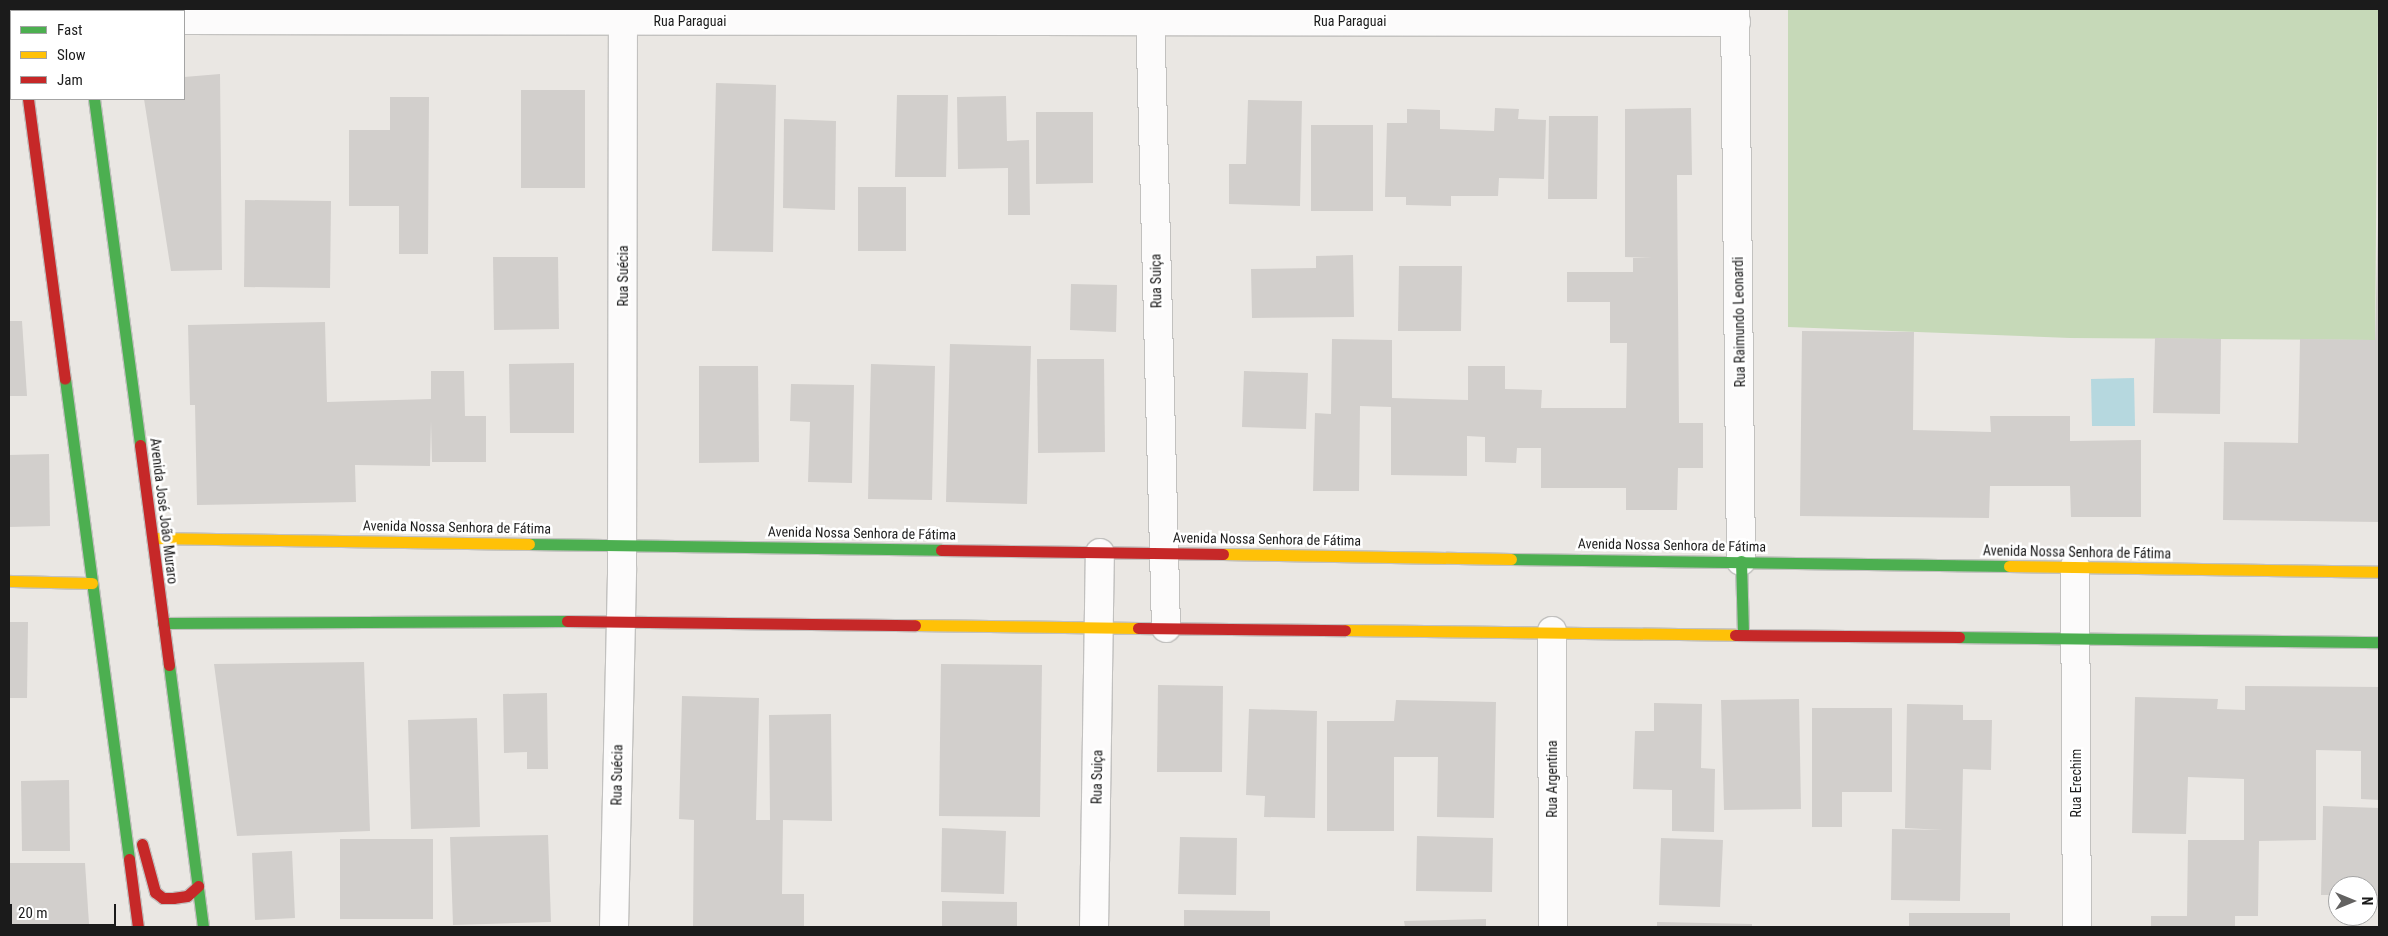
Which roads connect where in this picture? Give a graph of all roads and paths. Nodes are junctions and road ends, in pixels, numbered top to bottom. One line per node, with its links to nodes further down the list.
1 (624, 15): 2 (street, Rua Paraguai); 4 (street, Rua Paraguai); 8 (street, Rua Suécia)
2 (1150, 15): 3 (street, Rua Paraguai); 10 (street, Rua Suiça)
3 (1735, 16): 11 (street, Rua Raimundo Leonardi)
4 (185, 20)
5 (28, 100): 15 (street)
6 (94, 100): 7 (street, Avenida José João Muraro)
7 (154, 538): 8 (street, Avenida Nossa Senhora de Fátima); 17 (street, Avenida José João Muraro)
8 (622, 544): 9 (street, Avenida Nossa Senhora de Fátima); 16 (street, Rua Suécia)
9 (1100, 553): 10 (street, Avenida Nossa Senhora de Fátima); 18 (street, Rua Suiça)
10 (1162, 553): 11 (street, Avenida Nossa Senhora de Fátima); 19 (street, Rua Suiça)
11 (1741, 561): 12 (street, Avenida Nossa Senhora de Fátima); 21 (street, Rua Raimundo Leonardi)
12 (2076, 566): 13 (street, Avenida Nossa Senhora de Fátima); 22 (street, Rua Erechim)
13 (2379, 572)
14 (9, 581): 15 (street)
15 (92, 583): 24 (street)
16 (621, 622): 17 (street); 18 (street); 28 (street, Rua Suécia)
17 (163, 623): 25 (street, Avenida José João Muraro)
18 (1100, 627): 19 (street); 29 (street, Rua Suiça)
19 (1166, 628): 20 (street)
20 (1552, 631): 21 (street); 30 (street, Rua Argentina)
21 (1743, 634): 22 (street)
22 (2076, 638): 23 (street); 31 (street, Rua Erechim)
23 (2379, 642)
24 (100, 647): 25 (street); 26 (street)
25 (198, 886): 27 (street, Avenida José João Muraro)
26 (138, 927)
27 (203, 927)
28 (614, 927)
29 (1094, 927)
30 (1553, 927)
31 (2077, 927)

